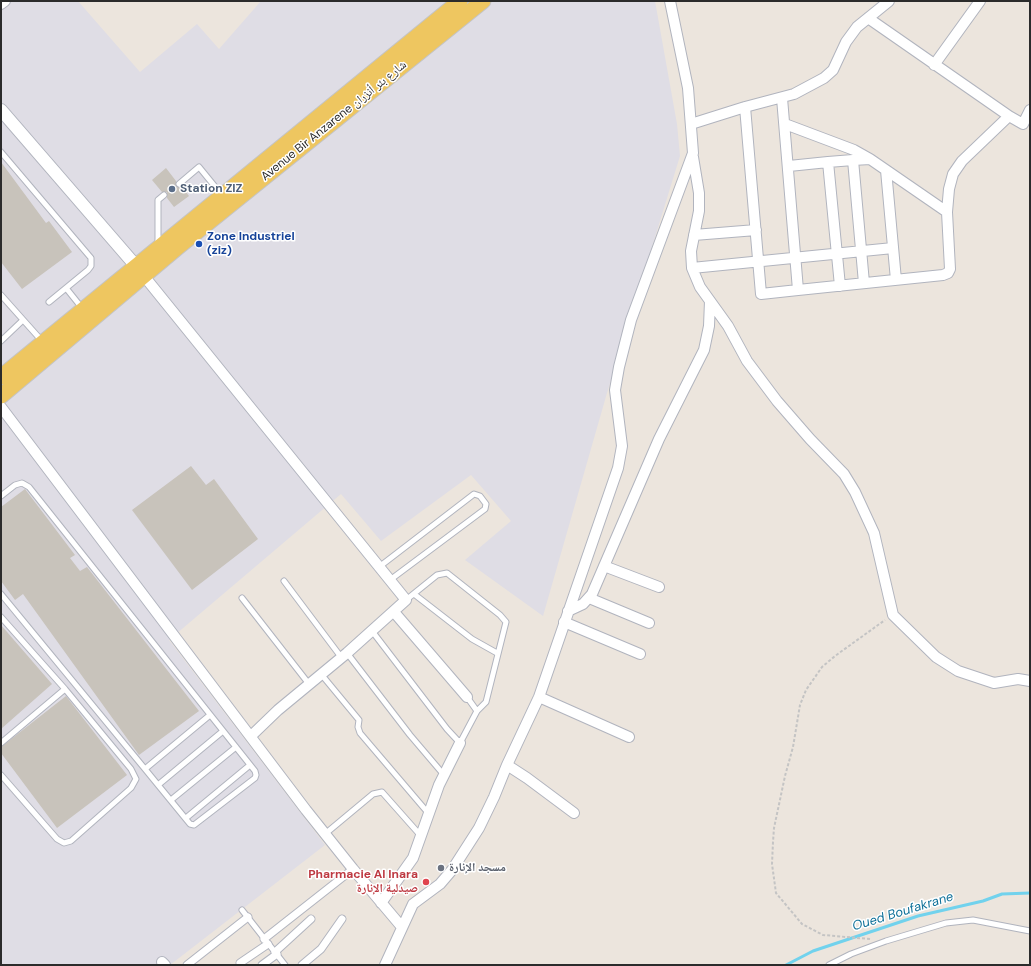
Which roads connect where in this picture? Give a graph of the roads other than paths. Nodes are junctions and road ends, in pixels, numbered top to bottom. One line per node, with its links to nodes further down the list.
1 (5, 1): 7 (street)
2 (460, 1): 27 (main road, Avenue Bir Anzarene شارع بئر أنزران)
3 (483, 1): 38 (main road, Avenue Bir Anzarene شارع بئر أنزران)
4 (670, 1): 15 (street)
5 (889, 1): 8 (street)
6 (980, 1): 9 (street)
7 (1, 4)
8 (868, 18): 9 (street); 10 (street)
9 (934, 65): 14 (street)
10 (782, 98): 11 (street); 16 (street)
11 (745, 107): 15 (street); 29 (street)
12 (1, 110): 38 (street)
13 (1030, 110): 17 (street)
14 (1009, 116): 17 (street); 28 (street)
15 (691, 124): 19 (street)
16 (785, 124): 20 (street); 23 (street)
17 (1026, 125)
18 (1, 152): 42 (lane)
19 (692, 153): 30 (street); 64 (street)
20 (870, 159): 21 (street); 24 (street)
21 (853, 160): 22 (street); 33 (street)
22 (828, 162): 23 (street); 34 (street)
23 (789, 166): 35 (street)
24 (886, 170): 28 (street); 32 (street)
25 (179, 184): 27 (lane)
26 (164, 195): 31 (lane)
27 (222, 195): 31 (main road, Avenue Bir Anzarene شارع بئر أنزران)
28 (948, 212): 39 (street)
29 (756, 230): 30 (street); 36 (street)
30 (694, 235): 37 (street)
31 (158, 247): 38 (main road, Avenue Bir Anzarene شارع بئر أنزران)
32 (893, 248): 33 (street); 39 (street)
33 (861, 252): 34 (street); 40 (street)
34 (836, 255): 35 (street); 41 (street)
35 (796, 258): 36 (street); 43 (street)
36 (758, 261): 37 (street); 43 (street)
37 (692, 268): 45 (street)
38 (140, 271): 47 (main road, Avenue Bir Anzarene شارع بئر أنزران); 52 (main road, Avenue Bir Anzarene شارع بئر أنزران); 56 (street)
39 (896, 280): 40 (street)
40 (864, 283): 41 (street)
41 (840, 286): 43 (street)
42 (66, 288): 46 (lane); 47 (lane)
43 (798, 290)
44 (1, 295): 48 (lane)
45 (710, 301): 55 (street); 74 (street)
46 (49, 302)
47 (82, 309): 50 (main road, Avenue Bir Anzarene شارع بئر أنزران)
48 (23, 320): 49 (lane); 50 (lane)
49 (1, 341)
50 (43, 342): 51 (main road, Avenue Bir Anzarene شارع بئر أنزران)
51 (1, 377)
52 (1, 396)
53 (1, 407): 82 (street)
54 (1, 496): 80 (lane)
55 (604, 566): 59 (street); 63 (street)
56 (379, 567): 57 (street); 57 (lane)
57 (390, 580): 61 (street)
58 (284, 582): 72 (lane)
59 (659, 587)
60 (1, 594): 89 (lane)
61 (410, 597): 65 (street); 70 (lane); 70 (lane)
62 (242, 598): 75 (lane)
63 (589, 598): 64 (street); 68 (street)
64 (568, 611): 67 (street)
65 (394, 612): 69 (street); 78 (street)
66 (1, 617): 76 (lane)
67 (564, 622): 71 (street); 77 (street)
68 (649, 623)
69 (372, 631): 72 (street); 85 (lane)
70 (497, 653): 79 (lane)
71 (640, 654)
72 (344, 655): 73 (street); 91 (lane)
73 (321, 674): 75 (street); 95 (lane)
74 (1030, 681)
75 (309, 684): 82 (street)
76 (65, 689): 84 (lane); 90 (lane)
77 (539, 696): 83 (street); 88 (street)
78 (467, 697): 79 (lane)
79 (477, 711): 85 (lane)
80 (210, 715): 81 (lane); 89 (lane)
81 (223, 731): 86 (lane); 92 (lane)
82 (251, 736): 97 (street)
83 (629, 737)
84 (1, 743)
85 (460, 743): 91 (street)
86 (236, 747): 87 (lane); 93 (lane)
87 (250, 765): 96 (lane); 96 (lane)
88 (507, 765): 94 (street); 105 (street)
89 (144, 769): 92 (lane)
90 (1, 775)
91 (444, 775): 95 (street)
92 (158, 785): 93 (lane)
93 (171, 800): 96 (lane)
94 (574, 813)
95 (430, 814): 98 (street)
96 (186, 818)
97 (325, 834): 98 (lane); 99 (street)
98 (422, 836): 100 (street)
99 (353, 870): 100 (street); 107 (street)
100 (381, 902): 105 (street)
101 (242, 910): 102 (lane)
102 (248, 918): 107 (lane); 109 (street)
103 (311, 919): 108 (street)
104 (342, 919): 114 (street)
105 (401, 926): 115 (street)
106 (1030, 931): 116 (lane)
107 (266, 941): 108 (lane); 110 (street)
108 (276, 953): 112 (street); 113 (lane)
109 (197, 962): 111 (street)
110 (240, 963)
111 (188, 965)
112 (262, 965)
113 (285, 965)
114 (302, 965)
115 (385, 965)
116 (829, 965)

